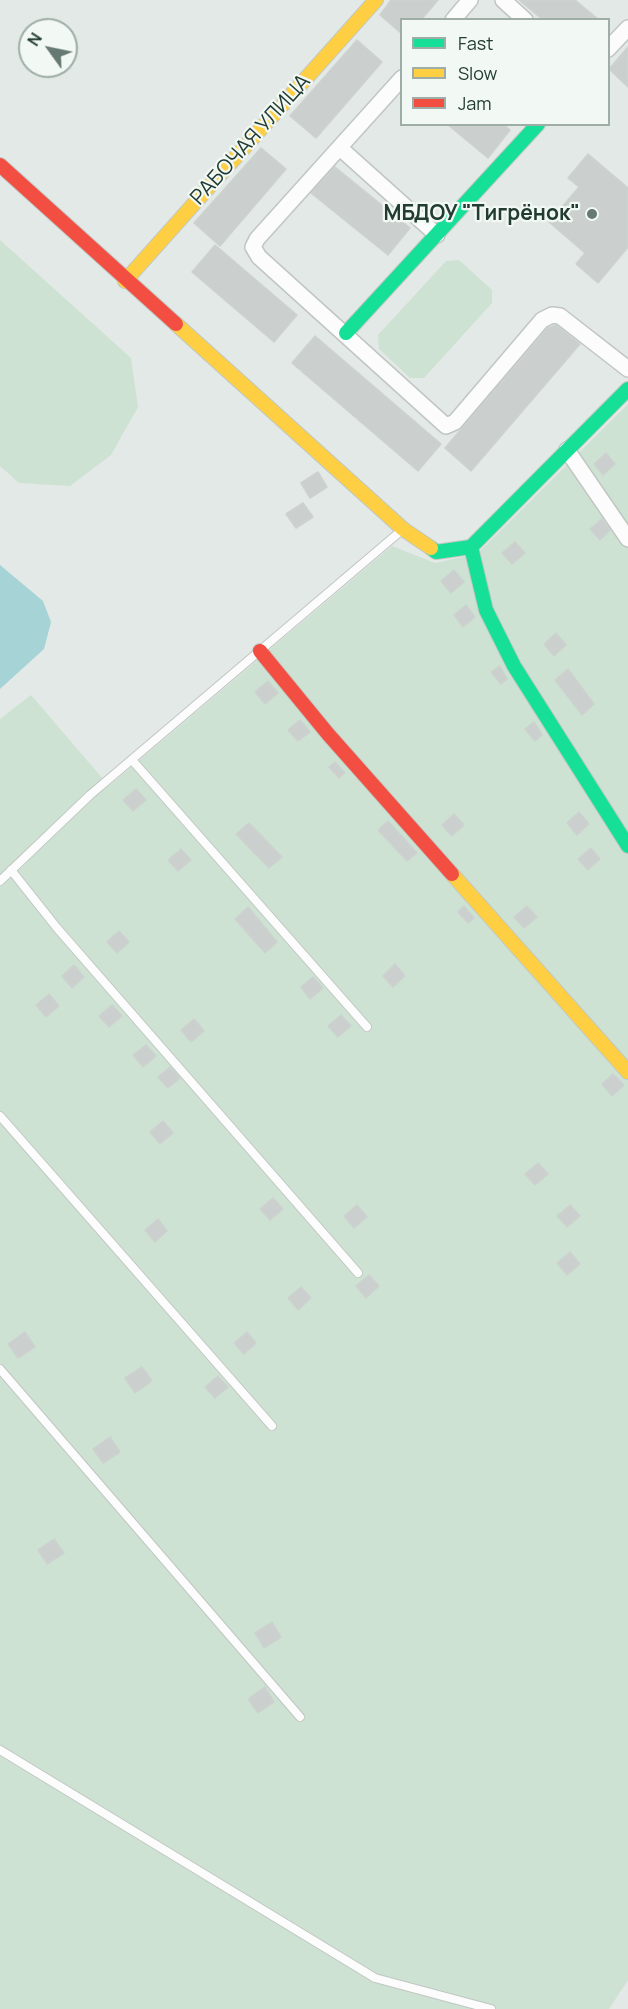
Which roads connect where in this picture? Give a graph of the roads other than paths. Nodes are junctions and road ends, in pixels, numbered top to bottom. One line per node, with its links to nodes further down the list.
1 (376, 0): 13 (street, РАБОЧАЯ УЛИЦА)
2 (470, 0): 4 (street)
3 (503, 0): 5 (street)
4 (455, 18)
5 (523, 18)
6 (628, 28): 7 (street)
7 (610, 48)
8 (400, 80): 10 (street)
9 (533, 126): 12 (street)
10 (340, 148): 12 (street); 14 (street)
11 (0, 165): 13 (street)
12 (437, 235): 14 (street)
13 (125, 281): 18 (street)
14 (346, 333): 15 (street)
15 (628, 369)
16 (628, 389): 17 (street)
17 (567, 450): 19 (street); 20 (street)
18 (403, 529): 20 (street); 21 (lane)
19 (628, 539)
20 (471, 547): 23 (street)
21 (260, 651): 22 (lane); 27 (street)
22 (132, 760): 24 (lane); 26 (lane)
23 (628, 846)
24 (12, 870): 25 (lane); 29 (lane)
25 (0, 881)
26 (367, 1027)
27 (628, 1072)
28 (0, 1116): 31 (lane)
29 (358, 1273)
30 (0, 1369): 32 (lane)
31 (272, 1426)
32 (300, 1717)
33 (0, 1750): 34 (lane)
34 (491, 2009)

